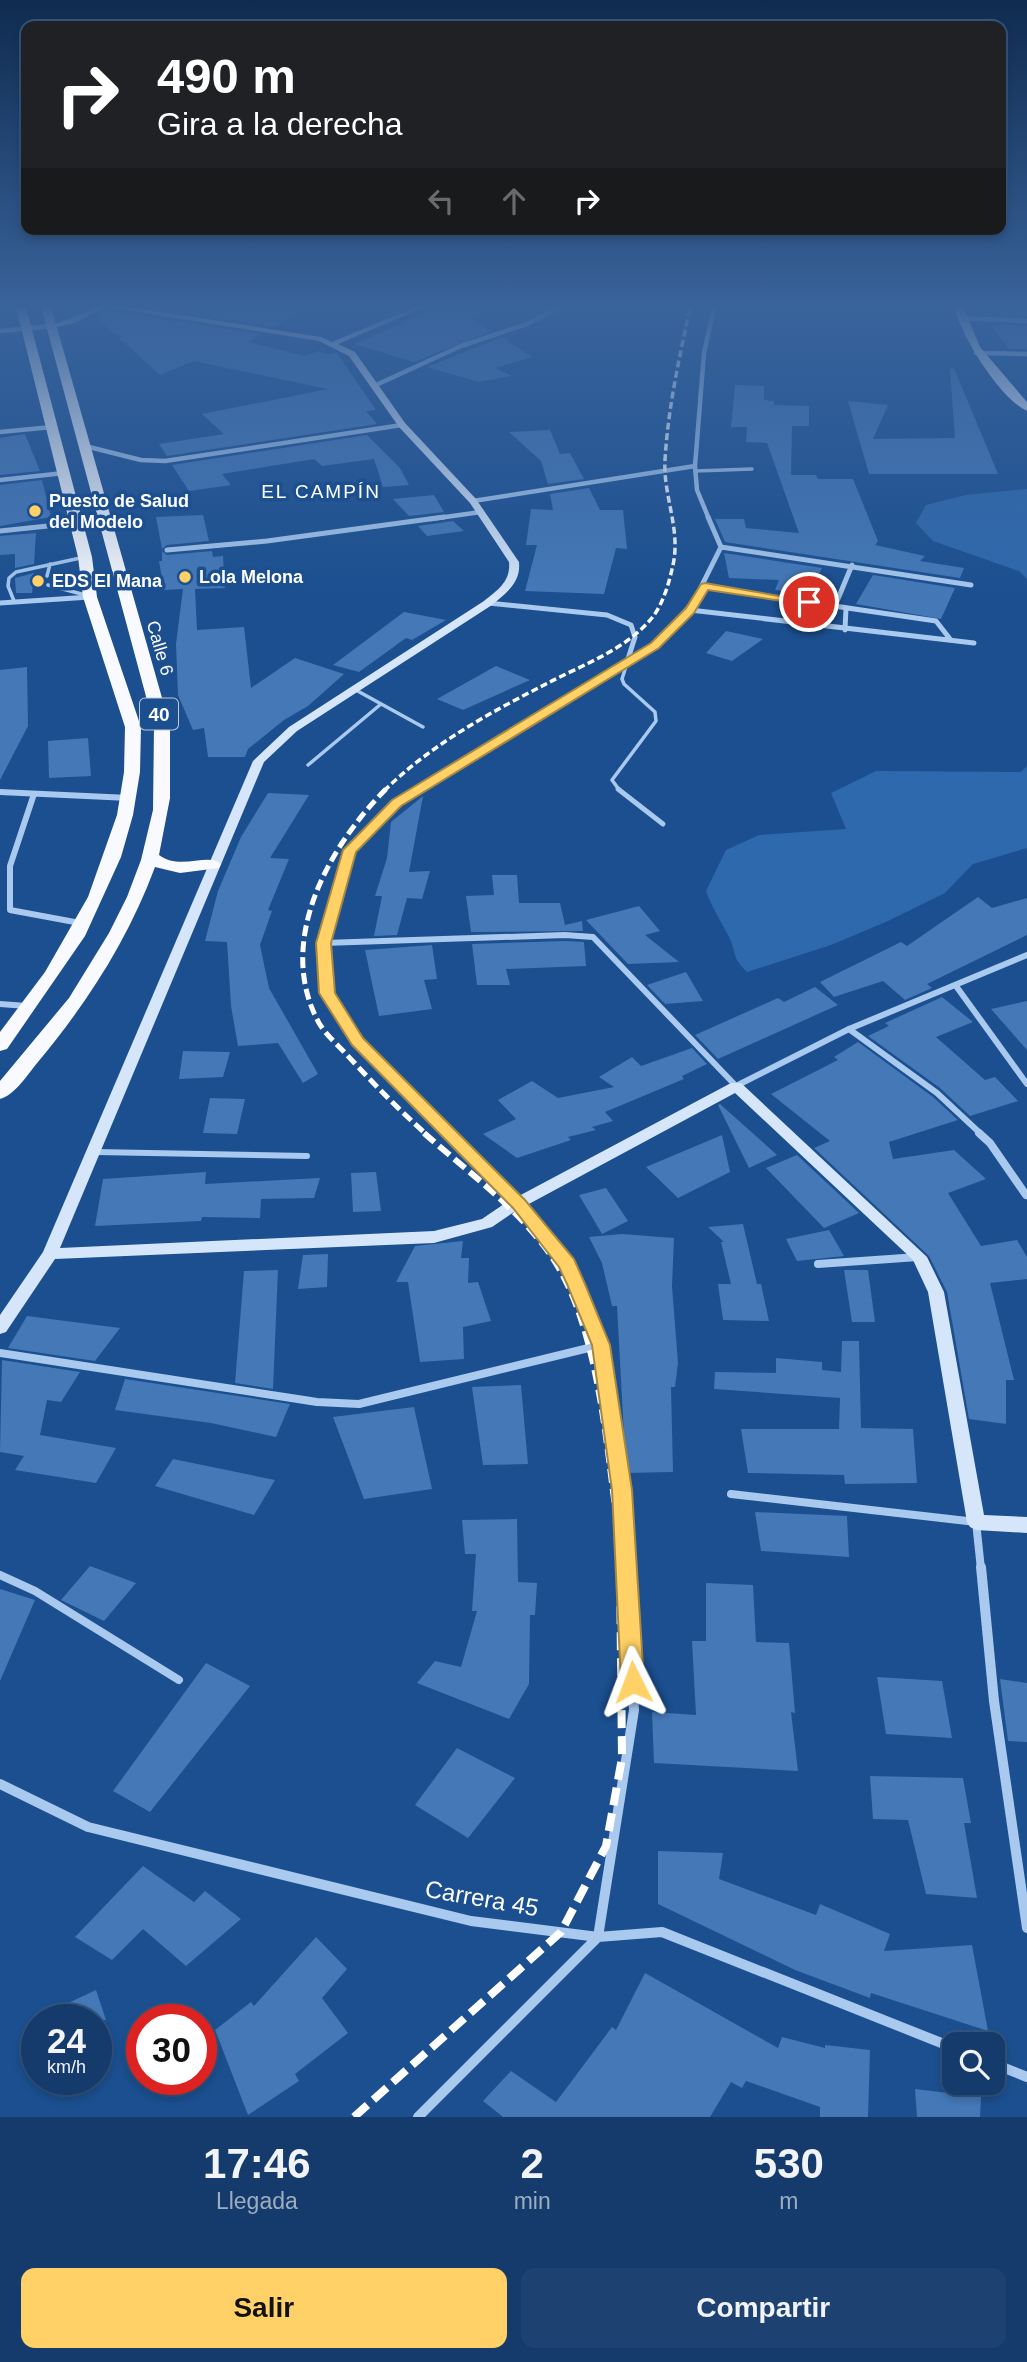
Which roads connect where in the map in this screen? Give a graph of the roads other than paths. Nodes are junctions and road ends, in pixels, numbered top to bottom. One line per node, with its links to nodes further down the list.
1 (45, 402): 6 (highway, 40)
2 (73, 402): 8 (highway, Calle 6 / 40)
3 (387, 402): 5 (main road)
4 (702, 402): 10 (street)
5 (402, 425): 8 (street); 13 (main road)
6 (52, 427): 7 (street); 11 (highway, 40)
7 (0, 432)
8 (85, 446): 45 (highway, Calle 6 / 40)
9 (752, 468): 10 (lane)
10 (695, 469): 13 (street); 17 (street)
11 (64, 473): 12 (street); 15 (highway, 40)
12 (0, 480)
13 (473, 501): 14 (main road)
14 (481, 512): 18 (street); 29 (main road)
15 (76, 523): 16 (street); 19 (highway, 40)
16 (0, 531)
17 (721, 547): 21 (street); 25 (street)
18 (167, 550)
19 (85, 557): 20 (lane); 26 (highway, 40)
20 (50, 564): 22 (lane); 27 (lane)
21 (852, 565): 24 (street); 30 (street)
22 (47, 576)
23 (48, 585): 26 (lane)
24 (971, 586)
25 (705, 587): 30 (street); 32 (street)
26 (90, 597): 27 (street); 43 (highway, 40)
27 (14, 601): 28 (street)
28 (0, 603)
29 (488, 603): 36 (street); 37 (main road)
30 (835, 606): 31 (street)
31 (846, 608): 33 (street); 34 (street)
32 (690, 610): 33 (street); 36 (street)
33 (845, 630): 34 (street)
34 (950, 639): 35 (street)
35 (974, 643)
36 (627, 663): 44 (lane); 48 (street)
37 (354, 690): 38 (lane); 46 (main road)
38 (381, 704): 39 (lane); 40 (lane)
39 (423, 727)
40 (308, 765)
41 (0, 792): 42 (street)
42 (34, 794): 43 (street); 47 (street)
43 (130, 798): 47 (highway, 40)
44 (663, 824)
45 (150, 856): 46 (highway); 57 (highway, Calle 6 / 40)
46 (214, 864): 58 (main road)
47 (83, 924): 52 (highway, 40)
48 (324, 943): 56 (street); 61 (street)
49 (1027, 956): 50 (street)
50 (956, 986): 53 (street); 55 (street)
51 (0, 1004): 52 (street)
52 (31, 1006): 54 (highway, 40)
53 (849, 1029): 56 (street); 60 (street)
54 (0, 1045)
55 (1027, 1084)
56 (736, 1086): 61 (main road); 63 (main road)
57 (0, 1093)
58 (93, 1152): 59 (lane); 62 (main road)
59 (307, 1156)
60 (1027, 1195)
61 (519, 1204): 62 (main road); 66 (street)
62 (50, 1254): 65 (main road)
63 (919, 1257): 64 (street); 69 (main road)
64 (818, 1264)
65 (0, 1328)
66 (601, 1345): 67 (street); 75 (street)
67 (0, 1353)
68 (731, 1494): 69 (street)
69 (976, 1522): 70 (main road); 74 (street)
70 (1027, 1525)
71 (0, 1575): 72 (lane)
72 (179, 1680)
73 (0, 1784): 75 (street, Carrera 45)
74 (1026, 1921)
75 (598, 1937): 76 (street, Carrera 45); 79 (street)
76 (942, 2043)
77 (1005, 2068): 78 (street)
78 (1027, 2077)
79 (418, 2117)

